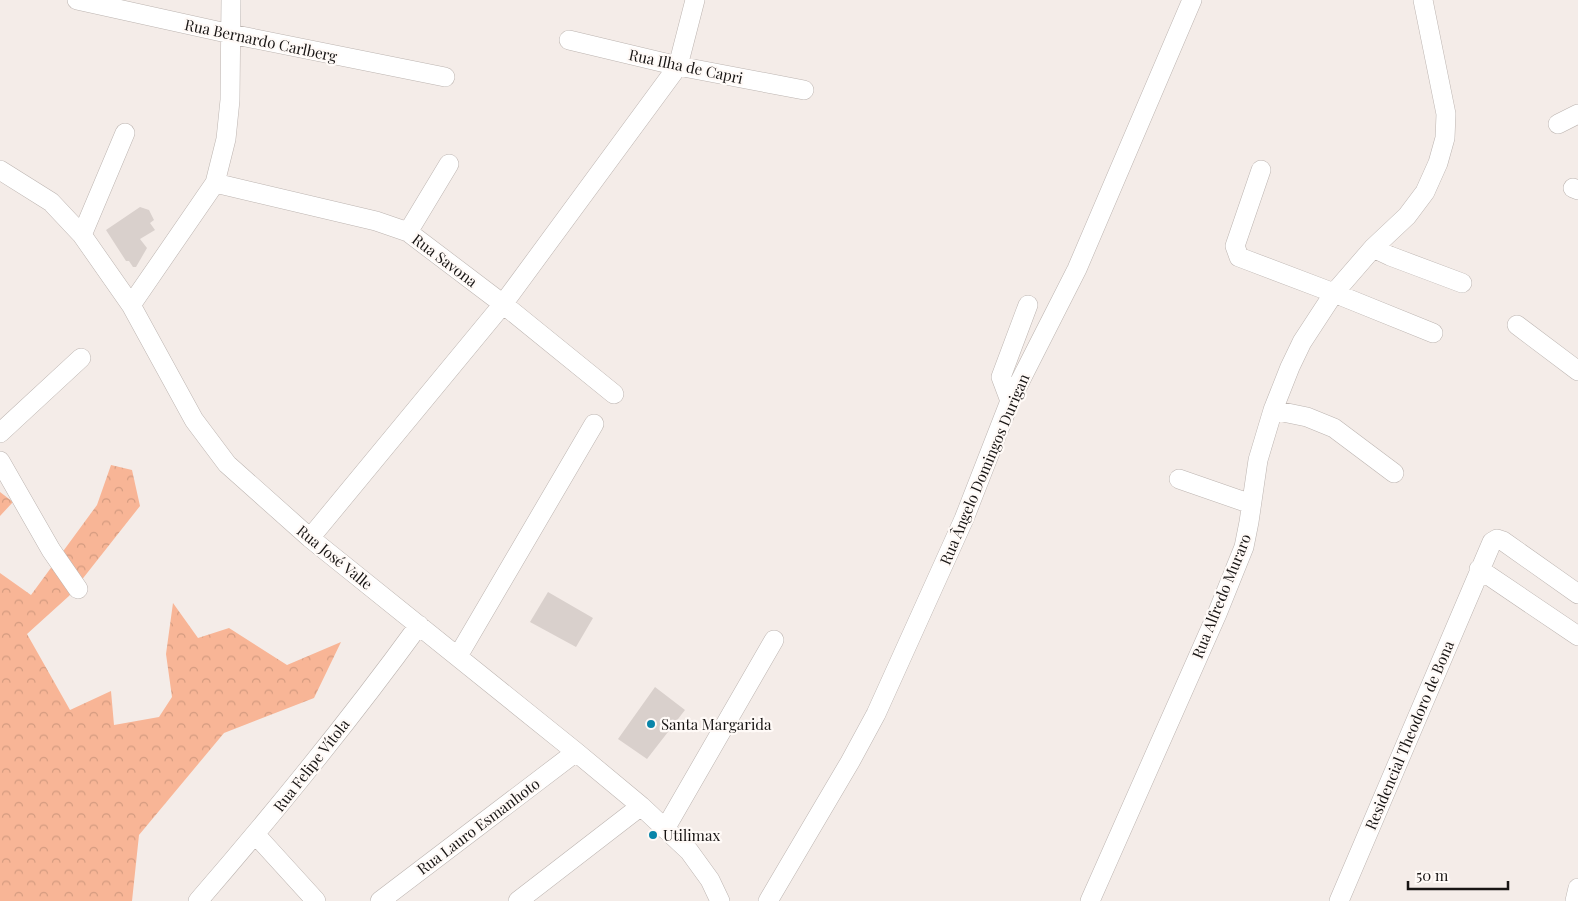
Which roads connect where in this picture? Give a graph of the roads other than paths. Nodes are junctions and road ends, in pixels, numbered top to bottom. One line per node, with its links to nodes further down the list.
1 (77, 0): 6 (street, Rua Bernardo Carlberg)
2 (231, 0): 6 (street)
3 (695, 0): 8 (street)
4 (1192, 0): 31 (street, Rua Ângelo Domingos Durigan)
5 (1423, 0): 20 (street, Rua Alfredo Muraro)
6 (231, 34): 9 (street, Rua Bernardo Carlberg); 17 (street)
7 (569, 40): 8 (street, Rua Ilha de Capri)
8 (678, 66): 10 (street, Rua Ilha de Capri); 23 (street)
9 (445, 77)
10 (804, 90)
11 (1578, 114): 12 (street)
12 (1558, 124)
13 (125, 133): 19 (street)
14 (449, 164): 18 (street)
15 (0, 170): 19 (street, Rua José Valle)
16 (1261, 170): 22 (street)
17 (215, 183): 18 (street, Rua Savona); 24 (street)
18 (408, 232): 23 (street, Rua Savona)
19 (82, 235): 24 (street, Rua José Valle)
20 (1373, 248): 21 (street); 22 (street, Rua Alfredo Muraro)
21 (1462, 282)
22 (1334, 293): 27 (street); 32 (street, Rua Alfredo Muraro)
23 (503, 304): 30 (street, Rua Savona); 39 (street)
24 (131, 305): 39 (street, Rua José Valle)
25 (1028, 305): 31 (street)
26 (1517, 325): 29 (street)
27 (1433, 333)
28 (81, 358): 34 (street)
29 (1578, 371)
30 (614, 394)
31 (1010, 401): 57 (street, Rua Ângelo Domingos Durigan)
32 (1273, 410): 36 (street); 38 (street, Rua Alfredo Muraro)
33 (594, 424): 46 (street)
34 (0, 433)
35 (0, 461): 41 (street)
36 (1394, 473)
37 (1179, 479): 38 (street)
38 (1251, 504): 58 (street, Rua Alfredo Muraro)
39 (310, 538): 43 (street, Rua José Valle)
40 (1479, 569): 42 (street, Residencial Theodoro de Bona); 44 (street); 59 (street, Residencial Theodoro de Bona)
41 (78, 589)
42 (1578, 594)
43 (419, 625): 46 (street, Rua José Valle); 50 (street, Rua Felipe Vítola)
44 (1578, 636)
45 (774, 640): 49 (street)
46 (458, 656): 47 (street, Rua José Valle)
47 (576, 752): 48 (street, Rua José Valle); 54 (street, Rua Lauro Esmanhoto)
48 (641, 806): 49 (street, Rua José Valle); 55 (street)
49 (665, 829): 56 (street, Rua José Valle)
50 (255, 834): 52 (street, Rua Felipe Vítola); 53 (street)
51 (1578, 888): 60 (street)
52 (198, 901)
53 (316, 901)
54 (380, 901)
55 (518, 901)
56 (720, 901)
57 (768, 901)
58 (1090, 901)
59 (1339, 901)
60 (1575, 901)

